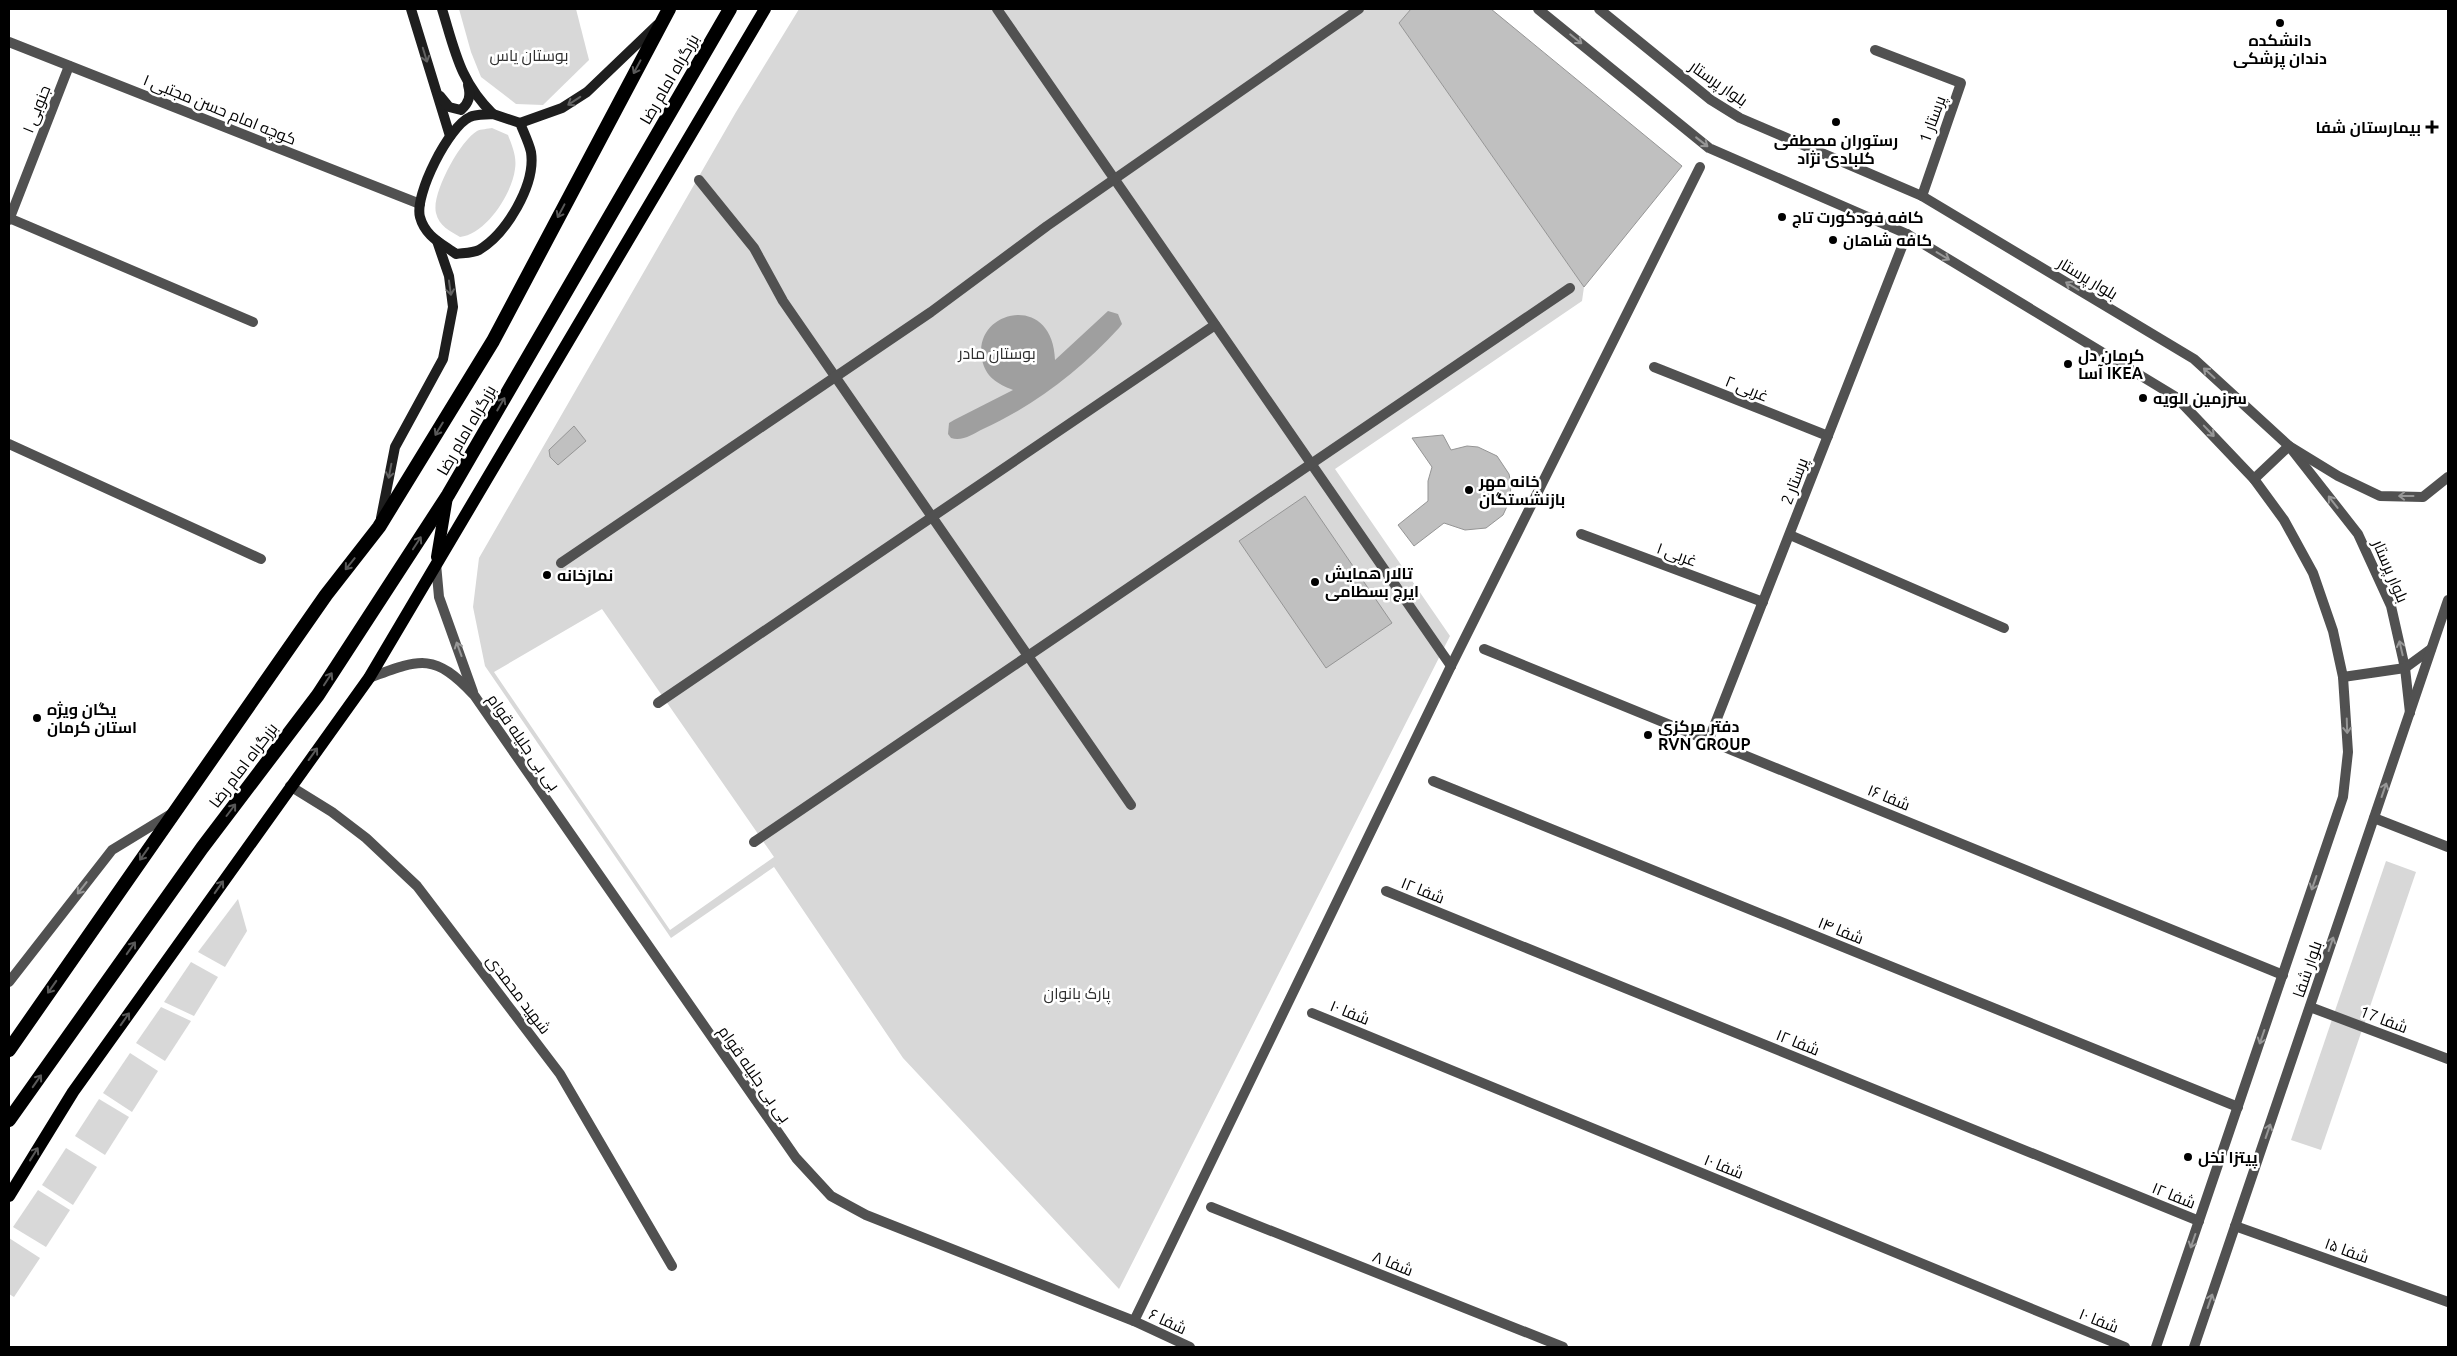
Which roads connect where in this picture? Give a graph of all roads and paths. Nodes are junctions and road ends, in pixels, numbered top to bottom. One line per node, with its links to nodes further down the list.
1 (411, 9): 14 (main road, one-way to 14)
2 (442, 9): 13 (main road)
3 (730, 9): 37 (highway, بزرگراه امام رضا, one-way to 3)
4 (765, 9): 44 (main road)
5 (997, 9): 19 (street)
6 (1359, 9): 19 (street)
7 (1538, 9): 24 (street, one-way to 24)
8 (1599, 9): 21 (street, بلوار پرستار)
9 (665, 15): 16 (main road, one-way to 16); 39 (highway, بزرگراه امام رضا, one-way to 39)
10 (9, 42): 12 (street, کوچه امام حسن مجتبی ۱)
11 (1875, 50): 21 (street, پرستار 1)
12 (69, 66): 22 (street, کوچه امام حسن مجتبی ۱); 23 (street, ۱ جنوبی)
13 (462, 73): 14 (main road); 15 (main road)
14 (434, 84): 17 (main road)
15 (493, 114): 16 (main road); 17 (main road)
16 (520, 123): 25 (main road)
17 (450, 136): 22 (main road)
18 (1700, 167): 51 (street)
19 (1115, 179): 28 (street); 30 (street)
20 (700, 180): 30 (street)
21 (1922, 196): 33 (street, بلوار پرستار, one-way to 21)
22 (420, 204): 25 (main road)
23 (9, 219): 27 (street)
24 (1907, 234): 31 (street, پرستار 2); 36 (street, one-way to 36)
25 (437, 241): 39 (main road, one-way to 39)
26 (1570, 288): 34 (street)
27 (253, 322)
28 (1216, 325): 34 (street); 38 (street)
29 (1654, 367): 31 (street, ۲ غربی)
30 (835, 376): 38 (street); 43 (street)
31 (1828, 436): 41 (street, پرستار 2)
32 (9, 444): 42 (street)
33 (2289, 446): 35 (street, one-way to 33); 36 (street); 52 (street, بلوار پرستار, one-way to 33)
34 (1312, 464): 50 (street); 51 (street)
35 (2448, 477)
36 (2254, 479): 53 (street)
37 (448, 495): 44 (main road); 74 (highway, بزرگراه امام رضا, one-way to 37)
38 (932, 517): 50 (street); 56 (street)
39 (379, 527): 62 (highway, بزرگراه امام رضا, one-way to 62)
40 (1581, 534): 46 (street, ۱ غربی)
41 (1790, 535): 46 (street, پرستار 2); 47 (street)
42 (261, 559)
43 (561, 563)
44 (436, 564): 54 (main road); 55 (street, one-way to 44)
45 (2448, 600): 49 (street, بلوار شفا)
46 (1763, 602): 58 (street, پرستار 2)
47 (2004, 628)
48 (1484, 648): 58 (street, شفا ۱۶)
49 (2432, 649): 52 (street); 57 (street, بلوار شفا)
50 (1028, 656): 61 (street); 64 (street)
51 (1451, 666): 81 (street)
52 (2405, 668): 53 (street); 57 (street, بلوار پرستار)
53 (2343, 677): 67 (street, بلوار شفا, one-way to 67)
54 (369, 678): 55 (street); 60 (main road, one-way to 54)
55 (474, 695): 81 (street, بی بی جلیله قوام)
56 (658, 703)
57 (2410, 713): 63 (street, بلوار شفا, one-way to 57)
58 (1709, 739): 67 (street, شفا ۱۶)
59 (1433, 781): 73 (street, شفا ۱۴)
60 (290, 786): 75 (main road, one-way to 60); 79 (street, شهید محمدی)
61 (1131, 805)
62 (172, 813): 68 (street, one-way to 68); 71 (highway, بزرگراه امام رضا, one-way to 71)
63 (2374, 818): 65 (street); 69 (street, بلوار شفا, one-way to 63)
64 (754, 842)
65 (2448, 847)
66 (1386, 891): 77 (street, شفا ۱۲)
67 (2283, 975): 73 (street, بلوار شفا, one-way to 73)
68 (9, 982)
69 (2310, 1008): 72 (street, شفا 17); 78 (street, بلوار شفا, one-way to 69)
70 (1312, 1013): 84 (street, شفا ۱۰)
71 (9, 1050)
72 (2448, 1060)
73 (2238, 1106): 77 (street, بلوار شفا)
74 (9, 1120)
75 (9, 1196)
76 (1211, 1207): 83 (street, شفا ۸)
77 (2199, 1221): 85 (street, بلوار شفا, one-way to 85)
78 (2235, 1226): 80 (street, شفا ۱۵); 86 (street, بلوار شفا, one-way to 78)
79 (672, 1266)
80 (2448, 1302)
81 (1134, 1321): 82 (street, شفا ۶)
82 (1190, 1347)
83 (1563, 1347)
84 (2125, 1347)
85 (2156, 1347)
86 (2194, 1347)

